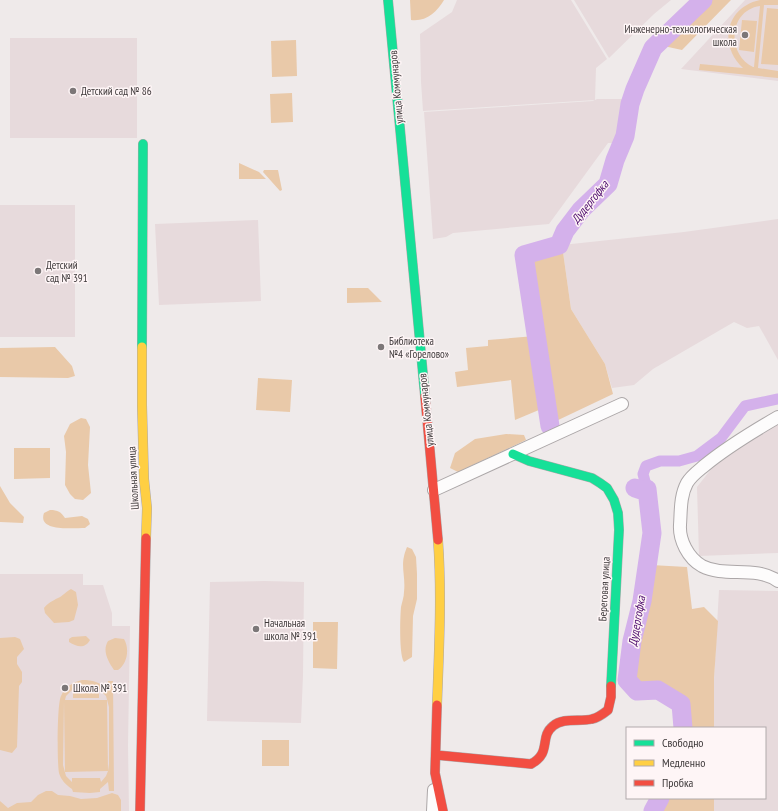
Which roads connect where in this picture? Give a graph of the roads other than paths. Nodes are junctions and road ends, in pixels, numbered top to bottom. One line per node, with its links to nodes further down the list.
1 (388, 0): 6 (street, улица Коммунаров)
2 (143, 144): 10 (street, Школьная улица)
3 (622, 404): 5 (street)
4 (778, 417): 7 (street)
5 (513, 454): 6 (street); 8 (street, Береговая улица)
6 (434, 490): 8 (street, улица Коммунаров)
7 (778, 581)
8 (436, 755): 9 (street, улица Коммунаров)
9 (435, 772): 11 (street, улица Коммунаров); 12 (street, улица Коммунаров)
10 (140, 811)
11 (433, 811)
12 (443, 811)

